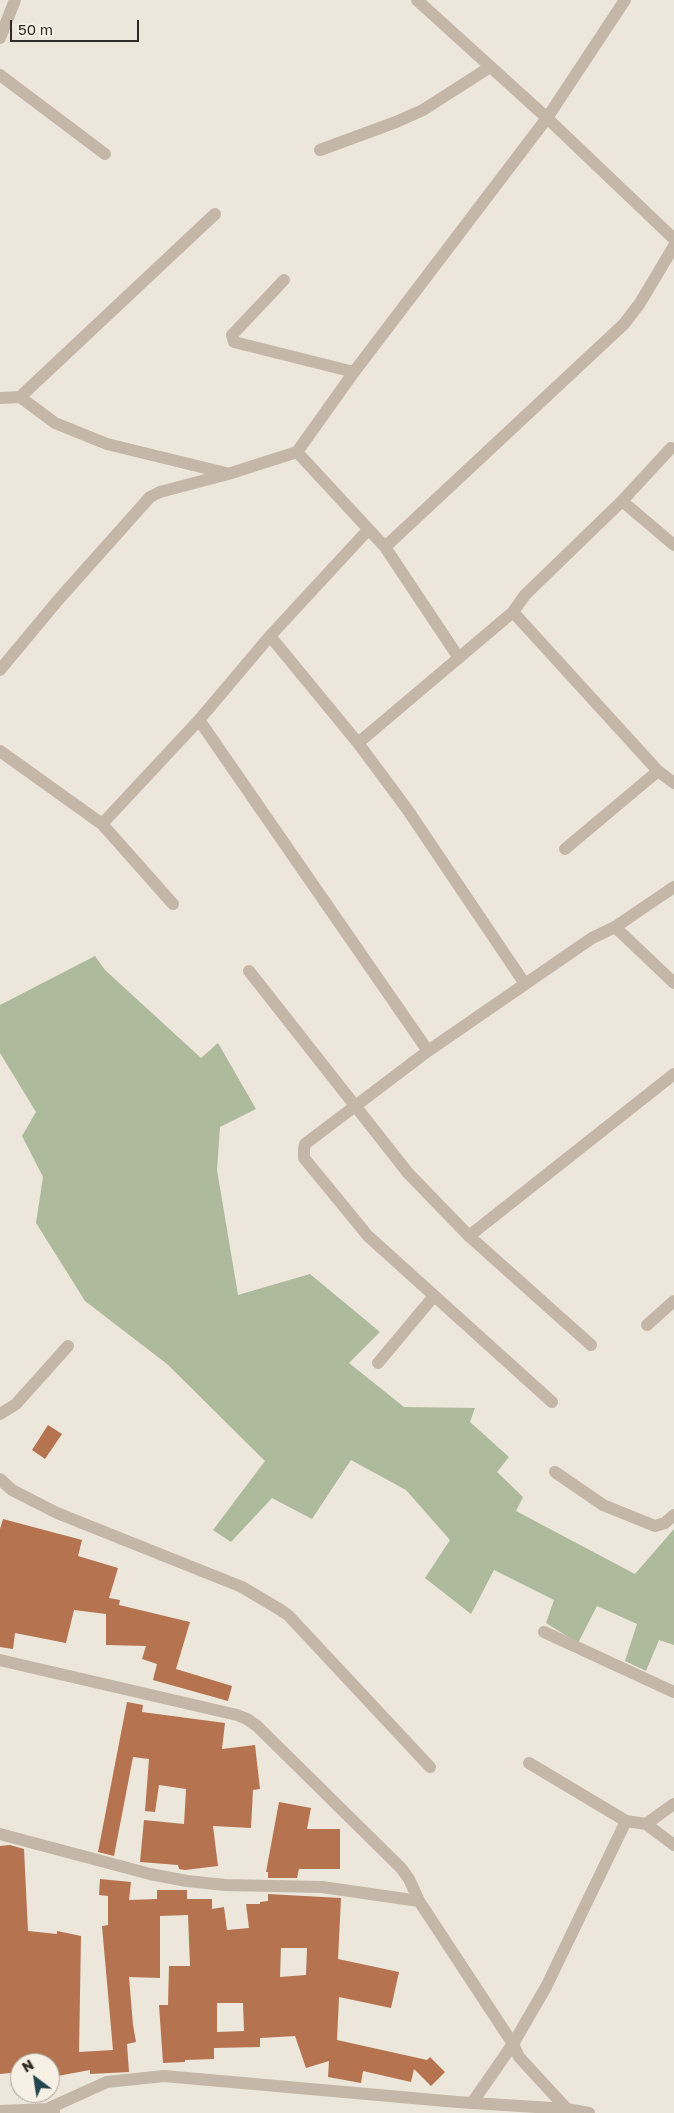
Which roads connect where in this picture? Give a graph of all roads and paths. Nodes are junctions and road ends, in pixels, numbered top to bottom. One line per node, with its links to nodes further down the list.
1 (15, 0): 4 (street)
2 (416, 0): 5 (street)
3 (625, 0): 7 (street)
4 (0, 38)
5 (490, 67): 7 (street); 8 (street)
6 (0, 75): 9 (street)
7 (547, 118): 11 (street); 14 (street)
8 (320, 150)
9 (105, 154)
10 (215, 214): 15 (street)
11 (674, 238)
12 (674, 246): 23 (street)
13 (284, 280): 14 (street)
14 (354, 372): 18 (street)
15 (20, 397): 16 (street); 19 (street)
16 (0, 398)
17 (671, 448): 20 (street)
18 (297, 452): 19 (street); 21 (street)
19 (228, 474): 27 (street)
20 (622, 501): 22 (street); 24 (street)
21 (368, 530): 23 (street); 25 (street)
22 (674, 545)
23 (386, 547): 26 (street)
24 (512, 612): 26 (street); 31 (street)
25 (270, 636): 28 (street); 29 (street)
26 (459, 658): 29 (street)
27 (0, 670)
28 (199, 720): 33 (street); 41 (street)
29 (358, 743): 40 (street)
30 (0, 751): 33 (street)
31 (658, 771): 32 (street); 34 (street)
32 (674, 783)
33 (102, 824): 36 (street)
34 (566, 849)
35 (674, 887): 37 (street)
36 (173, 904)
37 (615, 927): 39 (street); 40 (street)
38 (249, 971): 43 (street)
39 (674, 983)
40 (525, 984): 41 (street)
41 (428, 1051): 43 (street)
42 (674, 1074): 44 (street)
43 (353, 1106): 44 (street); 45 (street)
44 (469, 1236): 48 (street)
45 (434, 1296): 50 (street); 51 (street)
46 (674, 1302): 47 (street)
47 (647, 1325)
48 (591, 1345)
49 (68, 1346): 52 (street)
50 (378, 1363)
51 (552, 1402)
52 (0, 1414)
53 (555, 1472): 55 (street)
54 (0, 1479): 60 (street)
55 (674, 1514)
56 (544, 1632): 58 (street)
57 (0, 1660): 66 (street)
58 (674, 1692)
59 (529, 1762): 62 (street)
60 (430, 1767)
61 (674, 1804): 63 (street)
62 (626, 1821): 63 (street); 67 (street)
63 (646, 1824): 65 (street)
64 (0, 1834): 66 (street)
65 (674, 1845)
66 (420, 1901): 67 (street)
67 (513, 2044): 68 (street); 70 (street)
68 (472, 2103): 69 (street); 70 (street)
69 (454, 2108): 72 (street)
70 (567, 2109): 73 (street)
71 (0, 2111): 72 (street)
72 (52, 2111)
73 (588, 2113)

